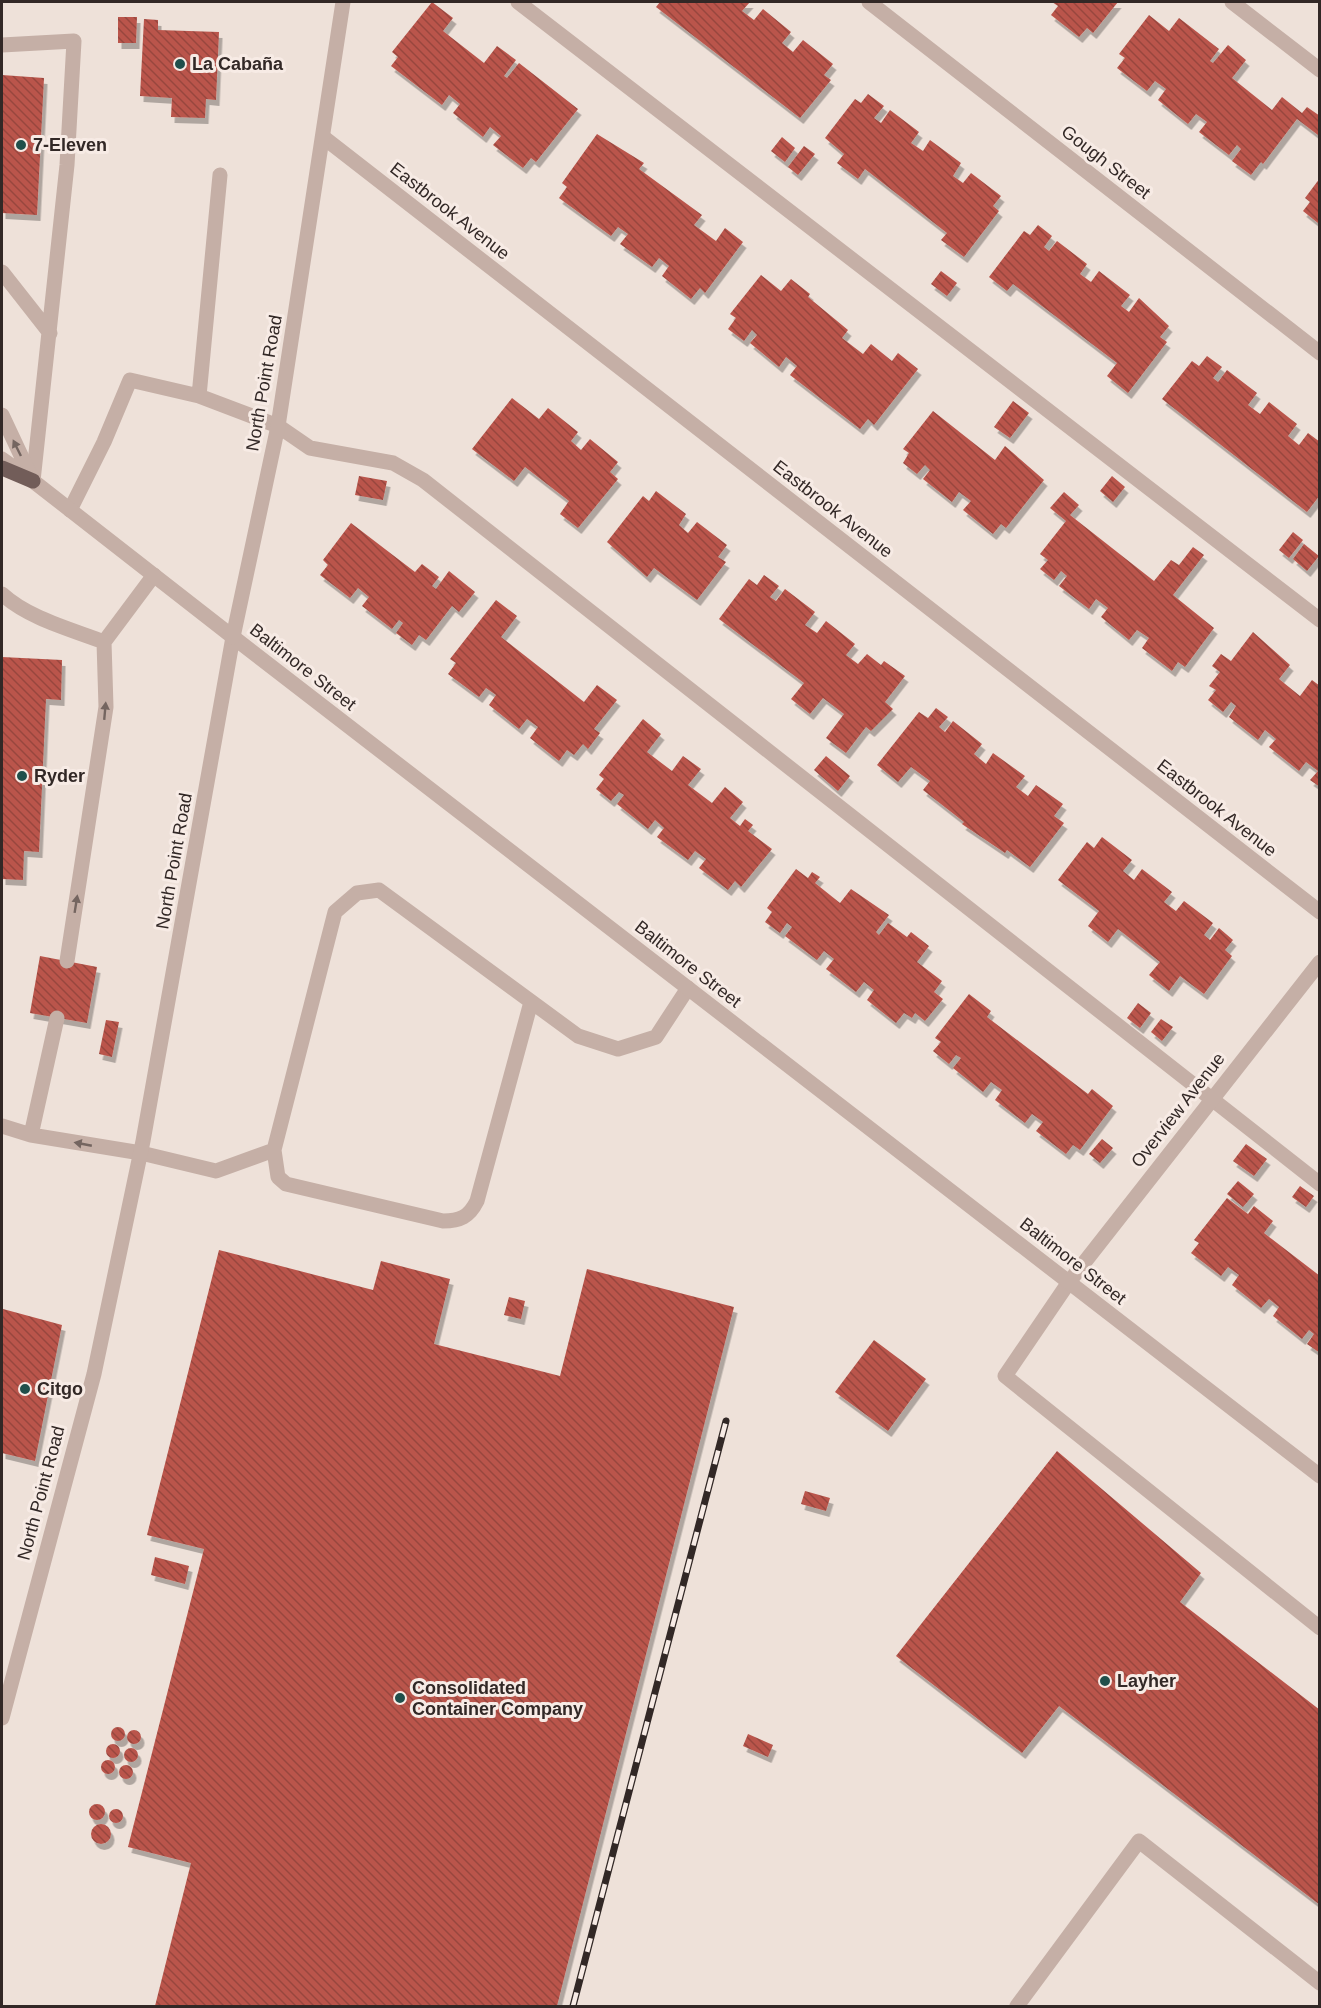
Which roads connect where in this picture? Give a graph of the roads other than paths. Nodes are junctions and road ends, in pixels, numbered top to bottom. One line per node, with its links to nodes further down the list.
1 (343, 2): 7 (street, North Point Road)
2 (518, 2): 21 (street)
3 (869, 2): 11 (street, Gough Street)
4 (1232, 2): 6 (street)
5 (2, 45): 10 (street)
6 (1320, 70)
7 (323, 137): 14 (street, North Point Road); 24 (street, Eastbrook Avenue)
8 (220, 175): 12 (street)
9 (2, 272): 10 (street)
10 (50, 333): 17 (street)
11 (1320, 353)
12 (199, 396): 14 (street); 18 (street)
13 (2, 415): 17 (street, Baltimore Street, one-way to 13)
14 (278, 426): 22 (street, North Point Road); 30 (street)
15 (2, 459): 17 (street, Baltimore Street)
16 (2, 468): 17 (main road)
17 (33, 481): 18 (street, Baltimore Street)
18 (70, 510): 19 (street, Baltimore Street)
19 (154, 575): 22 (street, Baltimore Street); 23 (street)
20 (2, 594): 23 (street)
21 (1320, 620)
22 (233, 637): 27 (street, Baltimore Street); 34 (street, North Point Road)
23 (104, 642): 25 (street, one-way to 23)
24 (1320, 912)
25 (68, 962)
26 (1320, 962): 30 (street, Overview Avenue)
27 (688, 988): 28 (street); 36 (street, Baltimore Street)
28 (531, 1002): 33 (street); 33 (street)
29 (57, 1018): 32 (street)
30 (1210, 1100): 35 (street); 36 (street, Overview Avenue)
31 (2, 1126): 32 (street)
32 (31, 1135): 34 (street, one-way to 32)
33 (274, 1150): 34 (street)
34 (141, 1153): 39 (street, North Point Road)
35 (1320, 1184)
36 (1069, 1282): 37 (street, Baltimore Street); 38 (street, Overview Avenue)
37 (1320, 1476)
38 (1320, 1628)
39 (2, 1718)
40 (1320, 1983): 41 (street)
41 (1017, 2007)

